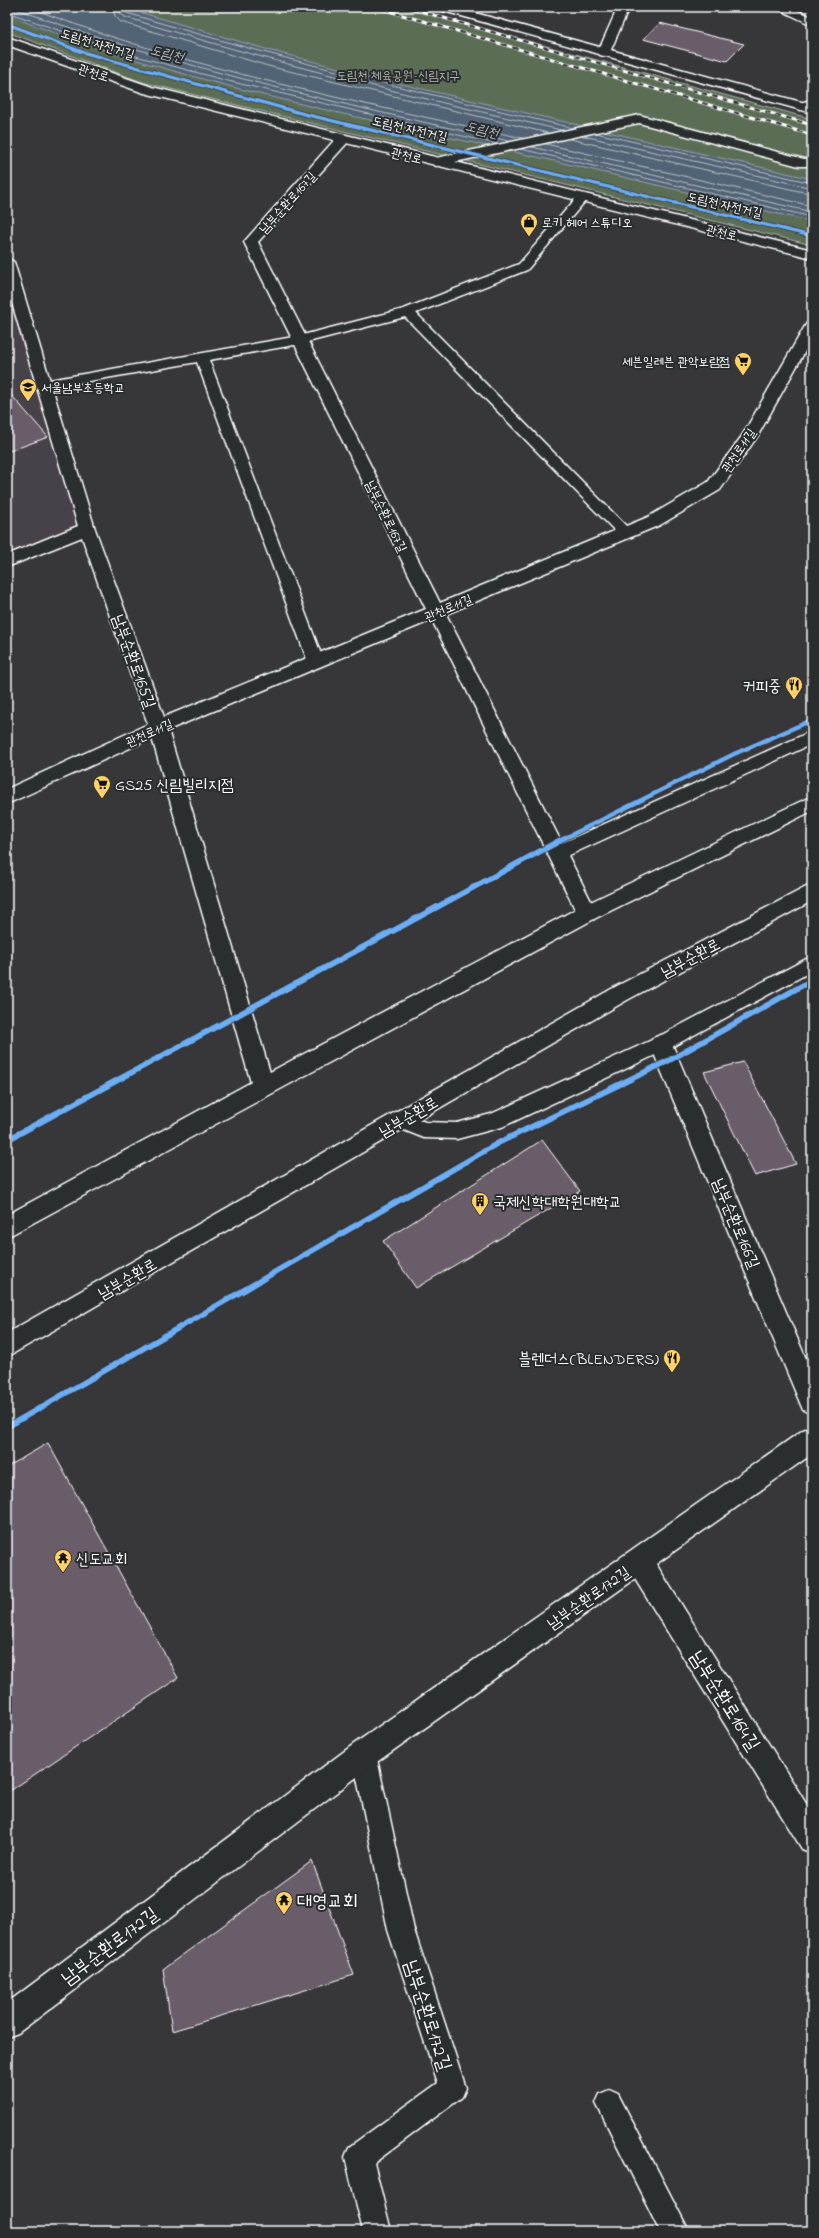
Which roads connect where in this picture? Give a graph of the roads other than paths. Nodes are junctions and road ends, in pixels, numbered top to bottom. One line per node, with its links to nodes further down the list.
1 (440, 7): 6 (street)
2 (624, 7): 6 (street)
3 (780, 7): 4 (street)
4 (812, 21)
5 (7, 41): 10 (street, 관천로)
6 (604, 52): 8 (street)
7 (812, 103): 8 (lane)
8 (799, 106): 9 (street)
9 (812, 109)
10 (344, 139): 11 (street, 관천로); 18 (street, 남부순환로167길)
11 (436, 162): 12 (street); 13 (street, 관천로)
12 (812, 162)
13 (582, 198): 14 (street, 관천로); 16 (lane)
14 (812, 254)
15 (7, 262): 20 (street, 남부순환로165길)
16 (408, 312): 18 (lane); 22 (lane)
17 (812, 326): 22 (street, 관천로11길)
18 (300, 340): 19 (lane); 24 (street, 남부순환로167길)
19 (202, 357): 20 (lane); 25 (lane)
20 (44, 385): 21 (street, 남부순환로165길)
21 (87, 529): 23 (street); 26 (street, 남부순환로165길)
22 (624, 533): 24 (street, 관천로11길)
23 (7, 561)
24 (435, 612): 25 (street, 관천로11길); 30 (street, 남부순환로167길)
25 (316, 662): 26 (street, 관천로11길)
26 (158, 728): 28 (street, 관천로11길); 35 (street, 남부순환로165길)
27 (812, 737): 30 (lane)
28 (7, 797)
29 (812, 803): 32 (street)
30 (557, 853): 32 (street, 남부순환로167길)
31 (812, 892): 36 (street, 남부순환로)
32 (587, 913): 35 (street)
33 (812, 963): 34 (lane)
34 (661, 1044): 36 (lane); 39 (street, 남부순환로166길)
35 (263, 1086): 37 (street)
36 (400, 1120): 38 (street, 남부순환로)
37 (7, 1227)
38 (7, 1346)
39 (812, 1402)
40 (812, 1439): 41 (street, 남부순환로172길)
41 (639, 1561): 42 (street, 남부순환로172길); 43 (street, 남부순환로164길)
42 (364, 1754): 44 (street, 남부순환로172길); 46 (lane, 남부순환로172길)
43 (812, 1839)
44 (7, 2022)
45 (609, 2103): 47 (lane)
46 (377, 2231)
47 (675, 2231)

